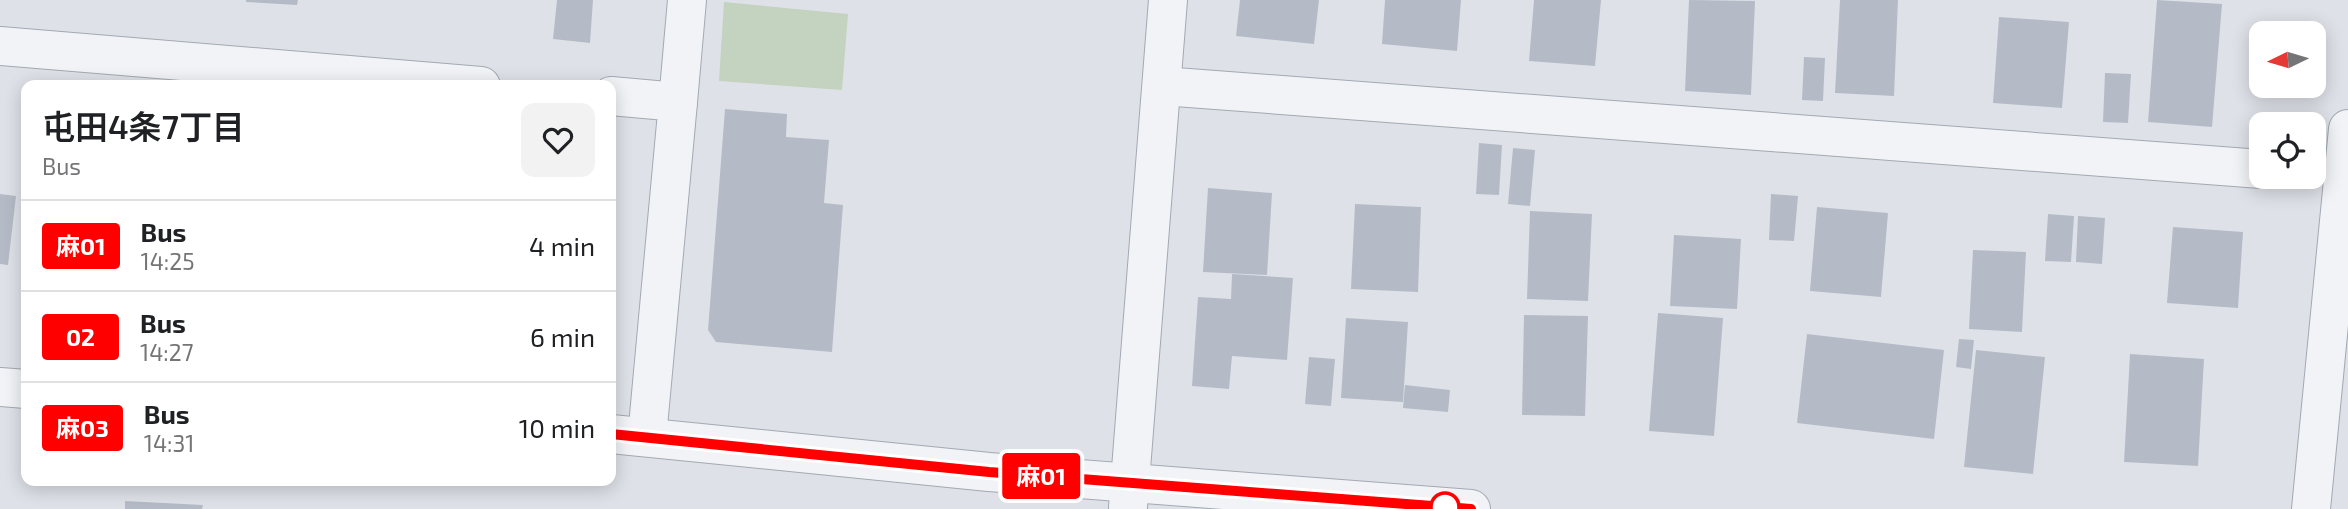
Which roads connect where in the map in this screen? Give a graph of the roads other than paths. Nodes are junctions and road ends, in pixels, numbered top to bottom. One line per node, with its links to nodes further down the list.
1 (687, 0): 7 (street)
2 (1168, 0): 5 (street)
3 (0, 46): 4 (street)
4 (409, 80)
5 (1162, 86): 9 (street); 14 (street)
6 (616, 96): 7 (street)
7 (678, 102): 13 (street)
8 (2348, 129): 10 (street)
9 (2249, 168)
10 (2329, 174): 16 (street)
11 (0, 387): 12 (street)
12 (21, 389)
13 (629, 436): 14 (street)
14 (1129, 496): 15 (street)
15 (1471, 509)
16 (2311, 509)

